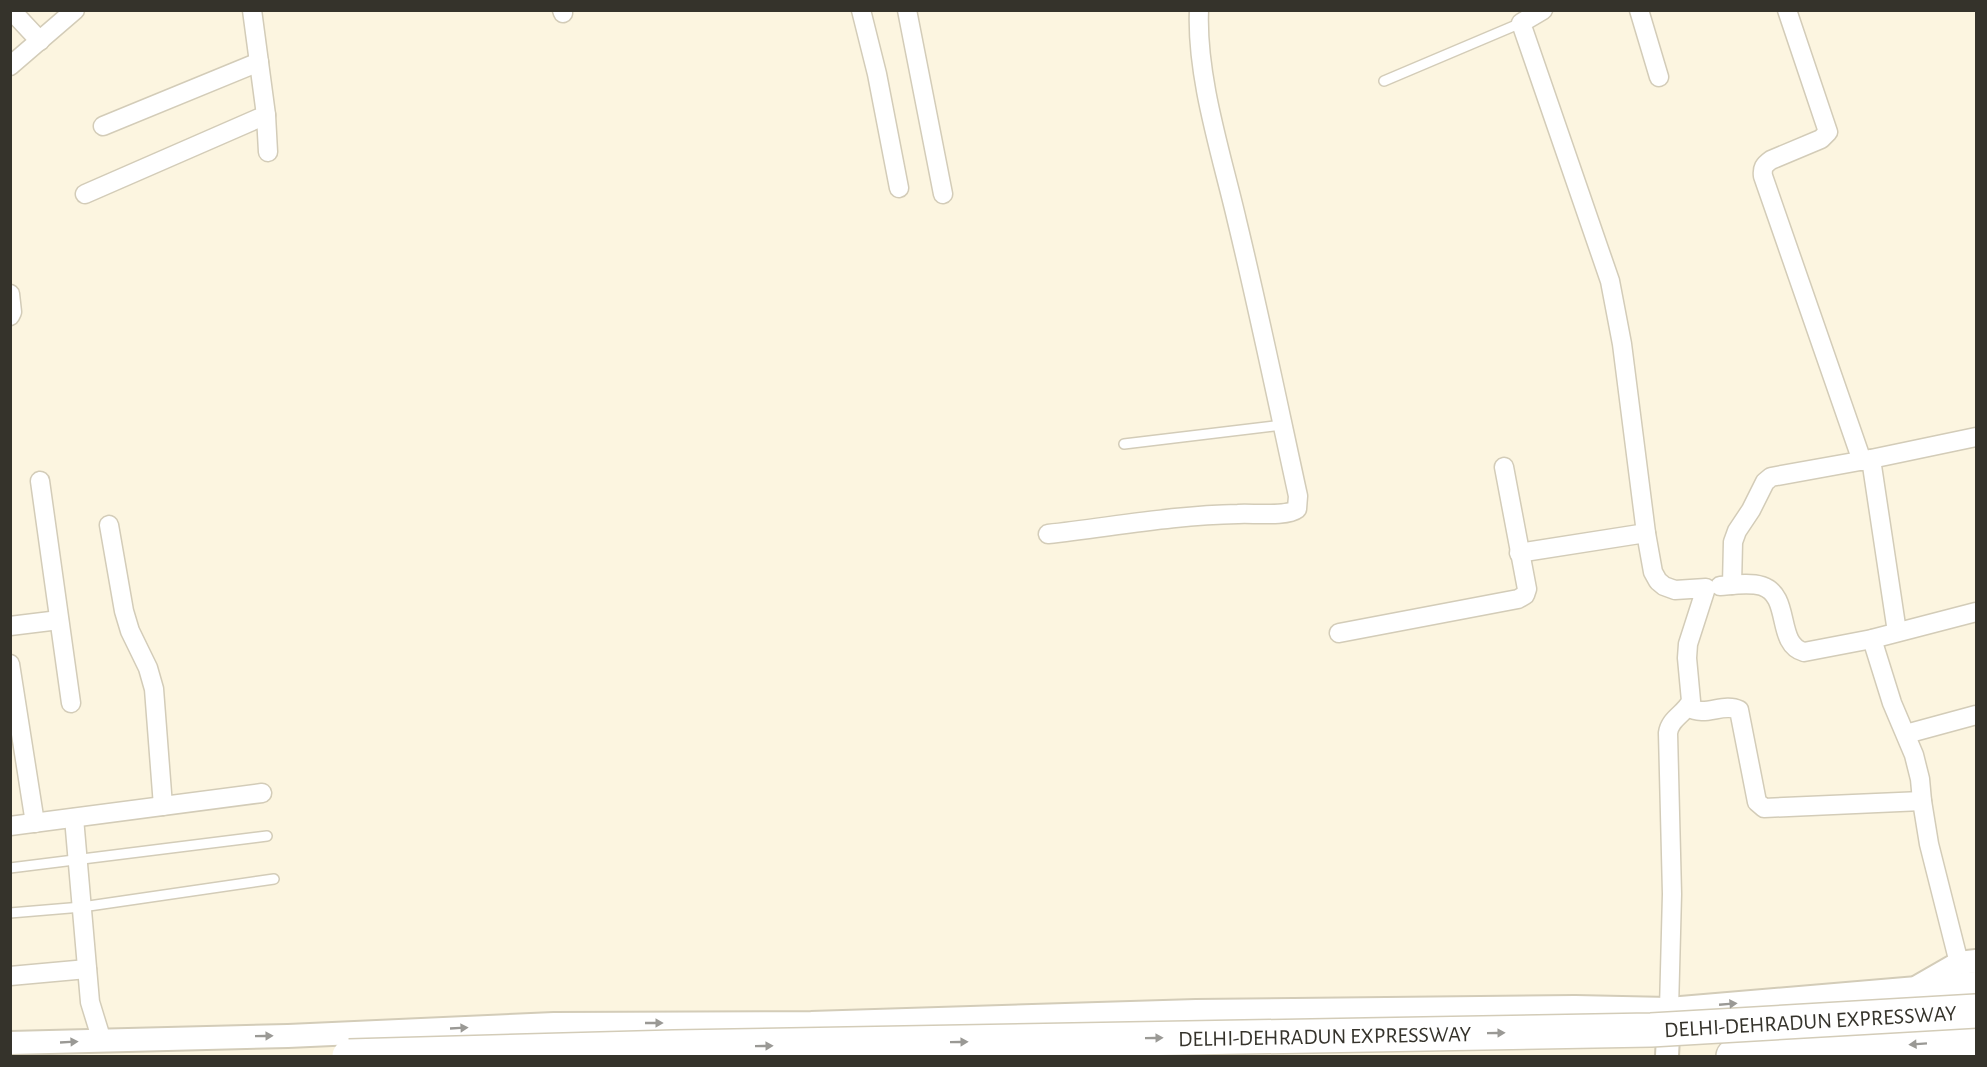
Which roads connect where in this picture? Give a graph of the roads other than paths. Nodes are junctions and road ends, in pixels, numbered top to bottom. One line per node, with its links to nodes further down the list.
1 (10, 10): 11 (street)
2 (75, 10): 11 (street)
3 (252, 10): 12 (street)
4 (861, 10): 19 (street)
5 (907, 10): 20 (street)
6 (1199, 10): 24 (street)
7 (1543, 10): 10 (street)
8 (1640, 10): 14 (street)
9 (1787, 10): 27 (street)
10 (1521, 23): 15 (lane); 31 (street)
11 (40, 41): 13 (street)
12 (260, 62): 16 (street); 17 (street)
13 (10, 66)
14 (1659, 77)
15 (1384, 81)
16 (266, 115): 18 (street); 21 (street)
17 (103, 126)
18 (268, 152)
19 (899, 188)
20 (943, 194)
21 (85, 195)
22 (10, 294): 23 (street)
23 (10, 316)
24 (1282, 425): 26 (lane); 32 (street)
25 (1977, 437): 27 (street)
26 (1124, 444)
27 (1867, 460): 34 (street); 39 (street)
28 (1504, 467): 33 (street)
29 (40, 481): 37 (street)
30 (109, 525): 49 (street)
31 (1646, 533): 33 (street); 35 (street)
32 (1048, 534)
33 (1519, 553): 40 (street)
34 (1732, 585): 35 (street); 41 (street)
35 (1706, 588): 44 (street)
36 (1977, 612): 39 (street)
37 (59, 620): 38 (street); 43 (street)
38 (10, 626)
39 (1897, 632): 41 (street)
40 (1339, 633)
41 (1872, 639): 46 (street)
42 (10, 664): 51 (street)
43 (71, 703)
44 (1688, 707): 48 (street); 64 (street)
45 (1977, 715): 46 (street)
46 (1906, 734): 48 (street)
47 (262, 792): 49 (street)
48 (1922, 801): 59 (street)
49 (163, 806): 50 (street)
50 (74, 818): 51 (street); 54 (street)
51 (35, 823): 52 (street)
52 (10, 826)
53 (267, 836): 54 (lane)
54 (78, 860): 55 (lane); 57 (street)
55 (10, 868)
56 (274, 879): 57 (lane)
57 (82, 907): 58 (lane); 60 (street)
58 (10, 913)
59 (1968, 962): 63 (street)
60 (87, 969): 61 (street); 67 (street)
61 (10, 976)
62 (1977, 983): 63 (street)
63 (1914, 989): 64 (street, one-way to 63)
64 (1669, 1009): 67 (street, one-way to 64); 70 (street)
65 (1977, 1011): 69 (highway, DELHI-DEHRADUN EXPRESSWAY, one-way to 65, bridge)
66 (1977, 1040): 71 (highway, DELHI-DEHRADUN EXPRESSWAY, one-way to 71)
67 (102, 1041): 68 (street, one-way to 67)
68 (10, 1043)
69 (349, 1056)
70 (1667, 1056)
71 (1733, 1056)

